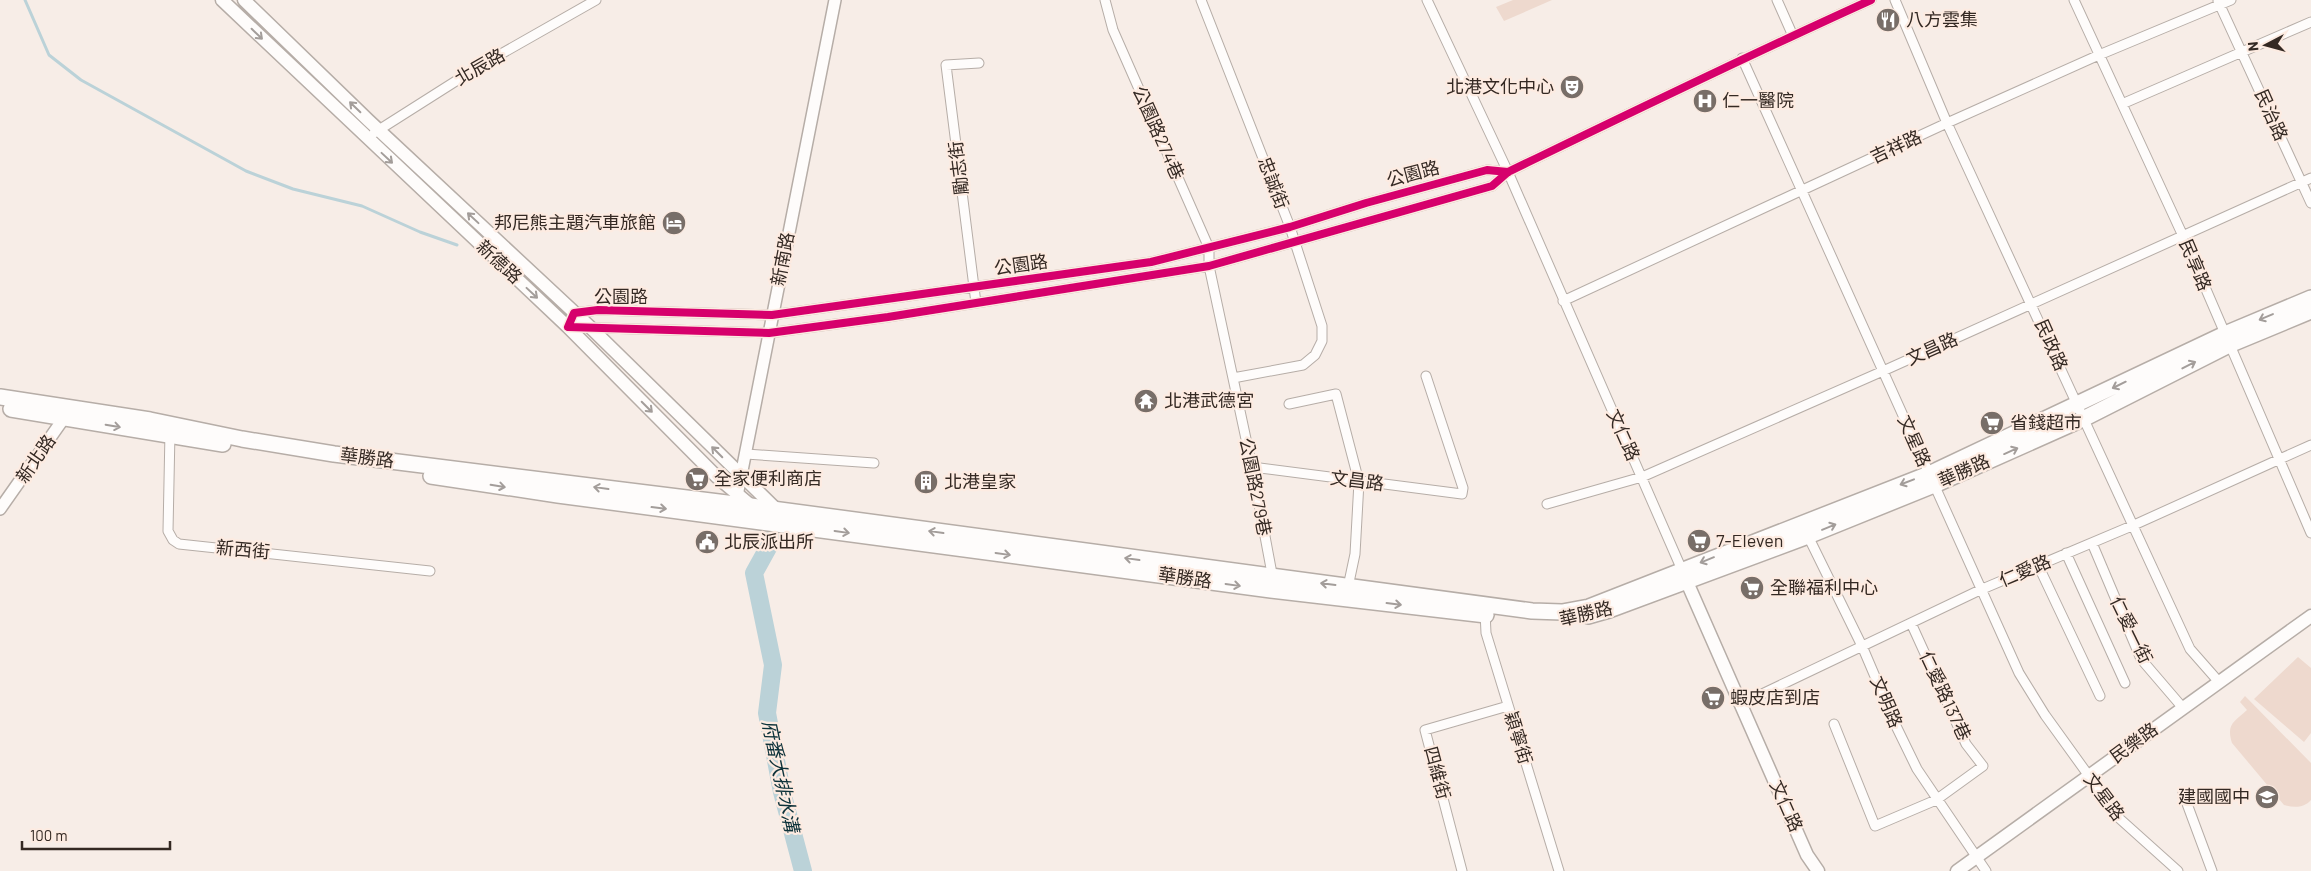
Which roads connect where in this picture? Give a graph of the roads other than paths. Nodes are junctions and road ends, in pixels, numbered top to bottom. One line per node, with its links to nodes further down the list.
1 (222, 0): 23 (main road, 新德路, one-way to 23)
2 (244, 0): 22 (main road, 新德路, one-way to 2)
3 (596, 0): 22 (street, 北辰路)
4 (835, 0): 41 (street, 新南路)
5 (1105, 0): 32 (street, 公園路274巷)
6 (1201, 0): 29 (street, 忠誠街)
7 (1427, 0): 24 (street, 文仁路)
8 (1777, 0): 15 (street)
9 (1871, 0): 15 (street, 公園路)
10 (1895, 0): 21 (street, 民政路)
11 (2074, 0): 17 (street, 民享路)
12 (2231, 0): 13 (street, 吉祥路)
13 (2219, 2): 16 (street, 民治路); 17 (street, 吉祥路)
14 (2311, 22): 16 (street)
15 (1793, 36): 18 (street, 公園路)
16 (2243, 52): 20 (street); 26 (street, 民治路)
17 (2099, 55): 20 (street, 民享路); 21 (street, 吉祥路)
18 (1742, 58): 24 (street, 公園路); 27 (street, 文星路)
19 (979, 63): 34 (street, 勵志街)
20 (2122, 104): 30 (street, 民享路)
21 (1947, 123): 27 (street, 吉祥路); 38 (street, 民政路)
22 (378, 129): 23 (street, 北辰路); 40 (main road, 新德路, one-way to 22)
23 (368, 140): 42 (main road, 新德路, one-way to 42)
24 (1508, 172): 29 (street, 公園路); 31 (street, 公園路); 36 (street, 文仁路)
25 (2311, 178): 26 (street, 文昌路)
26 (2302, 182): 28 (street, 民治路); 30 (street, 文昌路)
27 (1800, 190): 36 (street, 吉祥路); 46 (street, 文星路)
28 (2311, 203)
29 (1290, 228): 31 (street, 忠誠街); 32 (street, 公園路)
30 (2182, 236): 38 (street, 文昌路); 45 (street, 民享路)
31 (1295, 242): 33 (street, 公園路); 48 (street, 忠誠街)
32 (1209, 248): 33 (street, 公園路274巷); 34 (street, 公園路)
33 (1209, 266): 37 (street, 公園路); 48 (street, 公園路279巷)
34 (973, 287): 37 (street, 勵志街); 41 (street, 公園路)
35 (2311, 298): 45 (main road, 華勝路, one-way to 45)
36 (1563, 301): 61 (street, 文仁路)
37 (976, 303): 44 (street, 公園路)
38 (2032, 304): 46 (street, 文昌路); 52 (street, 民政路)
39 (2311, 311): 45 (main road, 華勝路)
40 (574, 313): 41 (street, 公園路); 42 (street, 公園路); 43 (main road, 新德路)
41 (772, 315): 44 (street, 新南路)
42 (568, 326): 43 (street, 公園路); 65 (main road, 新德路, one-way to 65)
43 (591, 328): 44 (street, 公園路); 60 (main road, 新德路, one-way to 43)
44 (769, 333): 56 (street, 新南路)
45 (2227, 340): 52 (main road, 華勝路); 57 (street, 民享路)
46 (1883, 371): 61 (street, 文昌路); 62 (street, 文星路)
47 (1426, 376): 63 (street, 文昌路)
48 (1233, 378): 59 (street, 公園路279巷)
49 (0, 397): 53 (main road, 華勝路)
50 (1289, 404): 63 (street)
51 (0, 408): 53 (main road, 華勝路)
52 (2081, 411): 62 (main road, 華勝路); 68 (street, 民政路)
53 (66, 412): 54 (main road, 華勝路); 66 (street, 新北路)
54 (170, 431): 65 (main road, 華勝路); 74 (street, 新西街)
55 (2311, 445): 57 (street, 仁愛路)
56 (746, 454): 58 (street); 60 (street, 新南路)
57 (2279, 458): 68 (street, 仁愛路); 70 (street, 民享路)
58 (874, 463)
59 (1252, 467): 63 (street, 文昌路); 76 (street, 公園路279巷)
60 (741, 476): 65 (street, 新南路); 67 (main road, 新德路)
61 (1642, 476): 64 (street, 文昌路); 75 (street, 文仁路)
62 (1932, 479): 69 (main road, 華勝路); 78 (street, 文星路)
63 (1359, 482): 77 (street)
64 (1547, 504)
65 (736, 505): 67 (main road); 67 (main road)
66 (0, 509)
67 (777, 516): 76 (main road, 華勝路)
68 (2134, 525): 71 (street, 仁愛路); 83 (street, 民政路)
69 (1805, 529): 75 (main road, 華勝路); 82 (street, 文明路)
70 (2311, 533)
71 (2092, 543): 72 (street, 仁愛路); 88 (street, 仁愛一街)
72 (2066, 553): 73 (street, 仁愛路); 84 (street)
73 (2038, 565): 78 (street, 仁愛路); 85 (street)
74 (430, 571)
75 (1684, 576): 79 (main road, 華勝路); 86 (main road, 文仁路)
76 (1272, 584): 77 (main road, 華勝路, one-way to 76); 79 (main road, 華勝路, one-way to 79)
77 (1348, 587): 79 (main road, 華勝路)
78 (1980, 590): 81 (street, 仁愛路); 90 (street, 文星路)
79 (1486, 610): 87 (street, 穎寧街)
80 (2311, 616): 83 (main road, 民樂路)
81 (1912, 623): 82 (street, 仁愛路); 92 (street, 仁愛路137巷)
82 (1862, 646): 86 (street, 仁愛路); 92 (street, 文明路)
83 (2219, 682): 88 (main road, 民樂路)
84 (2125, 683)
85 (2100, 696)
86 (1741, 704): 96 (main road, 文仁路)
87 (1508, 706): 94 (street, 四維街); 95 (street, 穎寧街)
88 (2183, 708): 90 (main road, 民樂路)
89 (1834, 724): 92 (street)
90 (2088, 776): 93 (main road, 民樂路); 99 (street, 文星路)
91 (2182, 793): 100 (street)
92 (1936, 800): 93 (street, 文明路)
93 (1976, 857): 97 (main road, 民樂路); 98 (street, 文明路)
94 (1462, 871)
95 (1559, 871)
96 (1818, 871)
97 (1957, 871)
98 (1986, 871)
99 (2178, 871)
100 (2212, 871)

